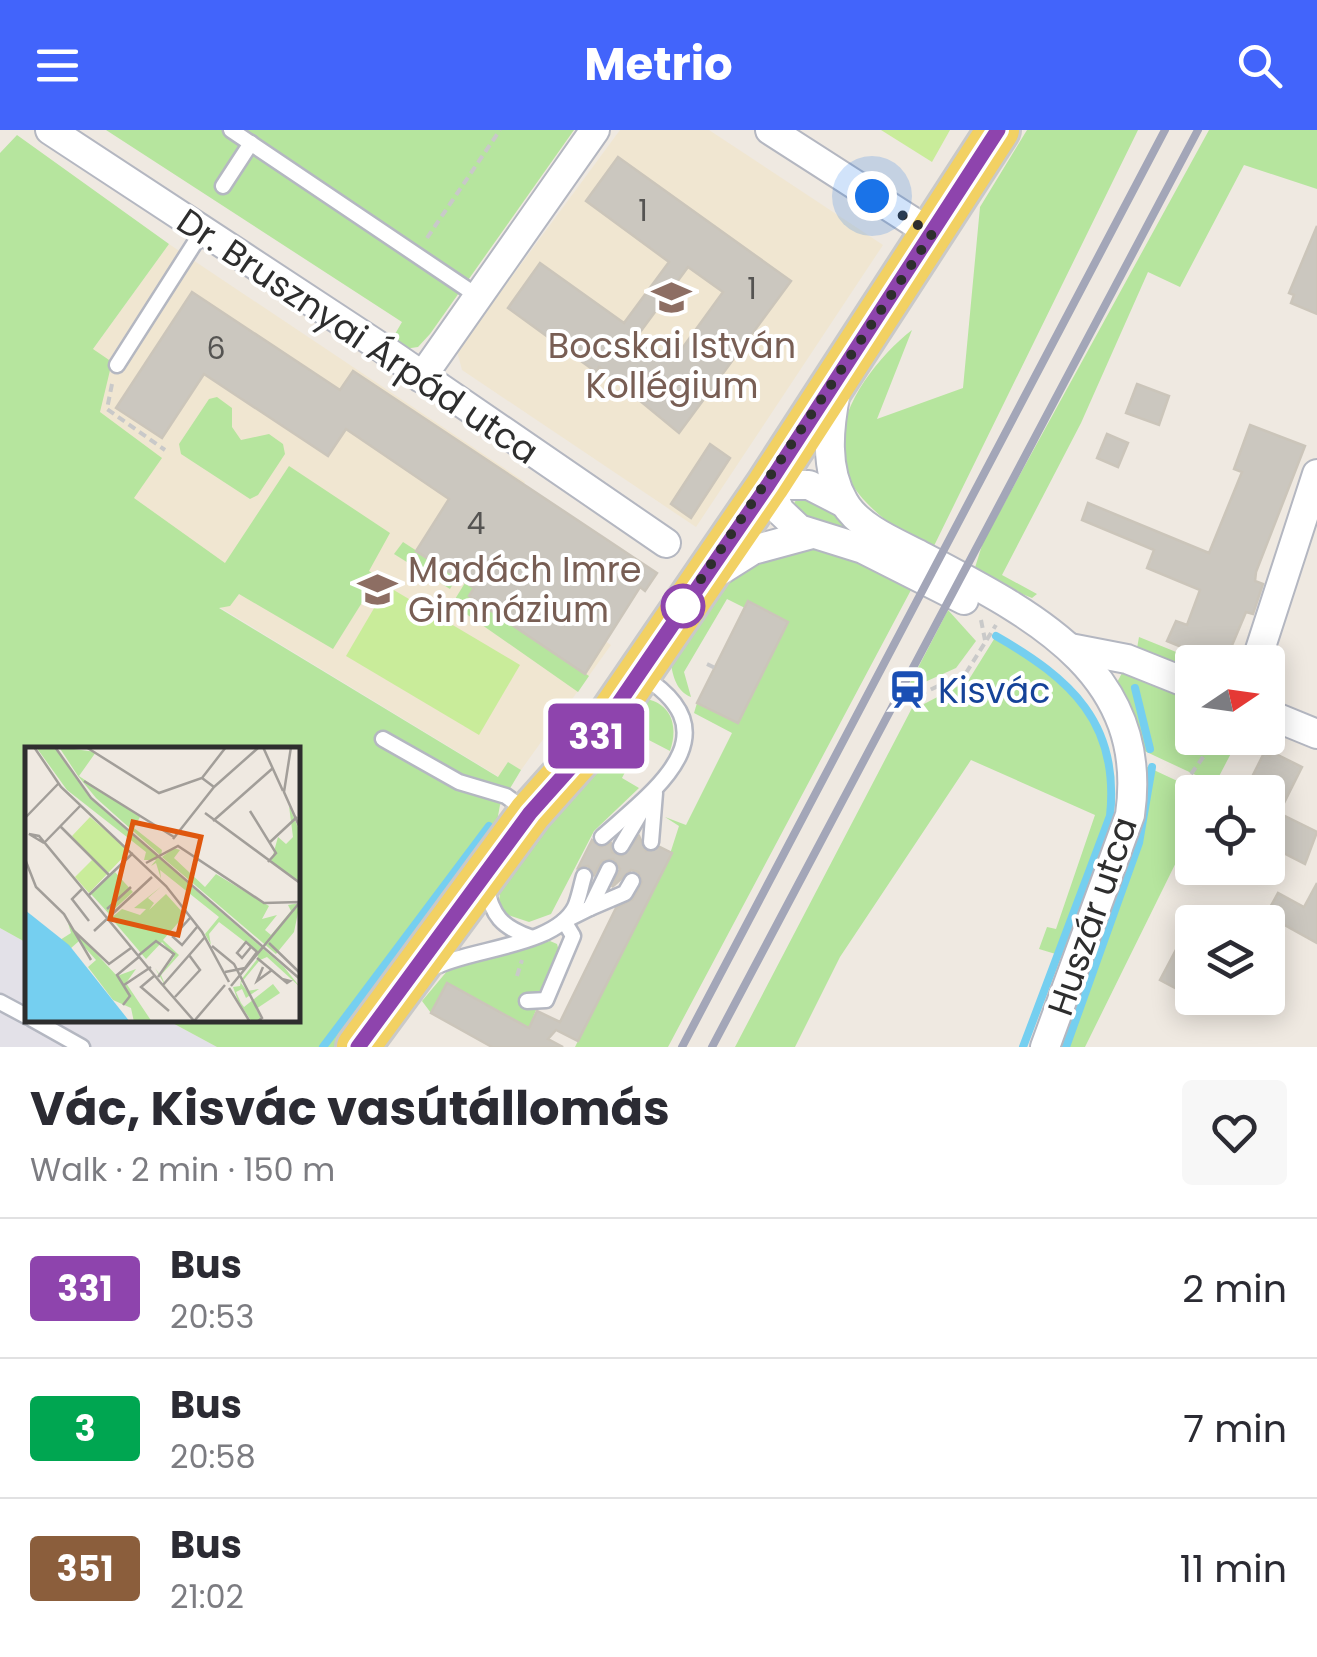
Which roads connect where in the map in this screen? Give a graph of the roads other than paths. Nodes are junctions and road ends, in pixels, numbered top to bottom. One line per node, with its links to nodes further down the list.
1 (50, 130): 8 (street, Dr. Brusznyai Árpád utca)
2 (231, 130): 6 (lane)
3 (595, 130): 10 (street)
4 (770, 130): 9 (street)
5 (998, 130): 9 (main road)
6 (251, 143): 7 (lane); 10 (lane)
7 (223, 186)
8 (203, 230): 11 (lane); 12 (street, Dr. Brusznyai Árpád utca)
9 (932, 234): 13 (main road)
10 (479, 297): 12 (street)
11 (117, 366)
12 (421, 378): 18 (street, Dr. Brusznyai Árpád utca)
13 (838, 378): 15 (main road); 16 (street)
14 (1317, 474): 21 (street)
15 (768, 485): 16 (street, Huszár utca); 17 (street); 19 (main road)
16 (844, 503): 20 (street, Huszár utca)
17 (812, 534): 19 (street); 20 (street)
18 (666, 543)
19 (696, 588): 22 (main road)
20 (1059, 642): 23 (street); 46 (street, Huszár utca)
21 (1262, 645)
22 (639, 674): 27 (lane); 28 (main road)
23 (1175, 678)
24 (1285, 721): 25 (street)
25 (1317, 734)
26 (383, 739): 28 (lane)
27 (655, 790): 29 (lane); 30 (lane); 31 (lane)
28 (530, 813): 34 (main road)
29 (602, 837)
30 (651, 842)
31 (622, 846)
32 (609, 869): 36 (lane)
33 (584, 876): 37 (lane)
34 (485, 879): 38 (lane); 39 (main road)
35 (632, 880): 36 (lane)
36 (590, 908): 37 (lane)
37 (564, 921): 38 (lane); 40 (lane)
38 (531, 937): 39 (lane)
39 (402, 986): 45 (main road)
40 (527, 1001)
41 (0, 1002): 42 (lane)
42 (25, 1015)
43 (37, 1022): 44 (lane)
44 (82, 1047)
45 (358, 1047)
46 (1045, 1047)

